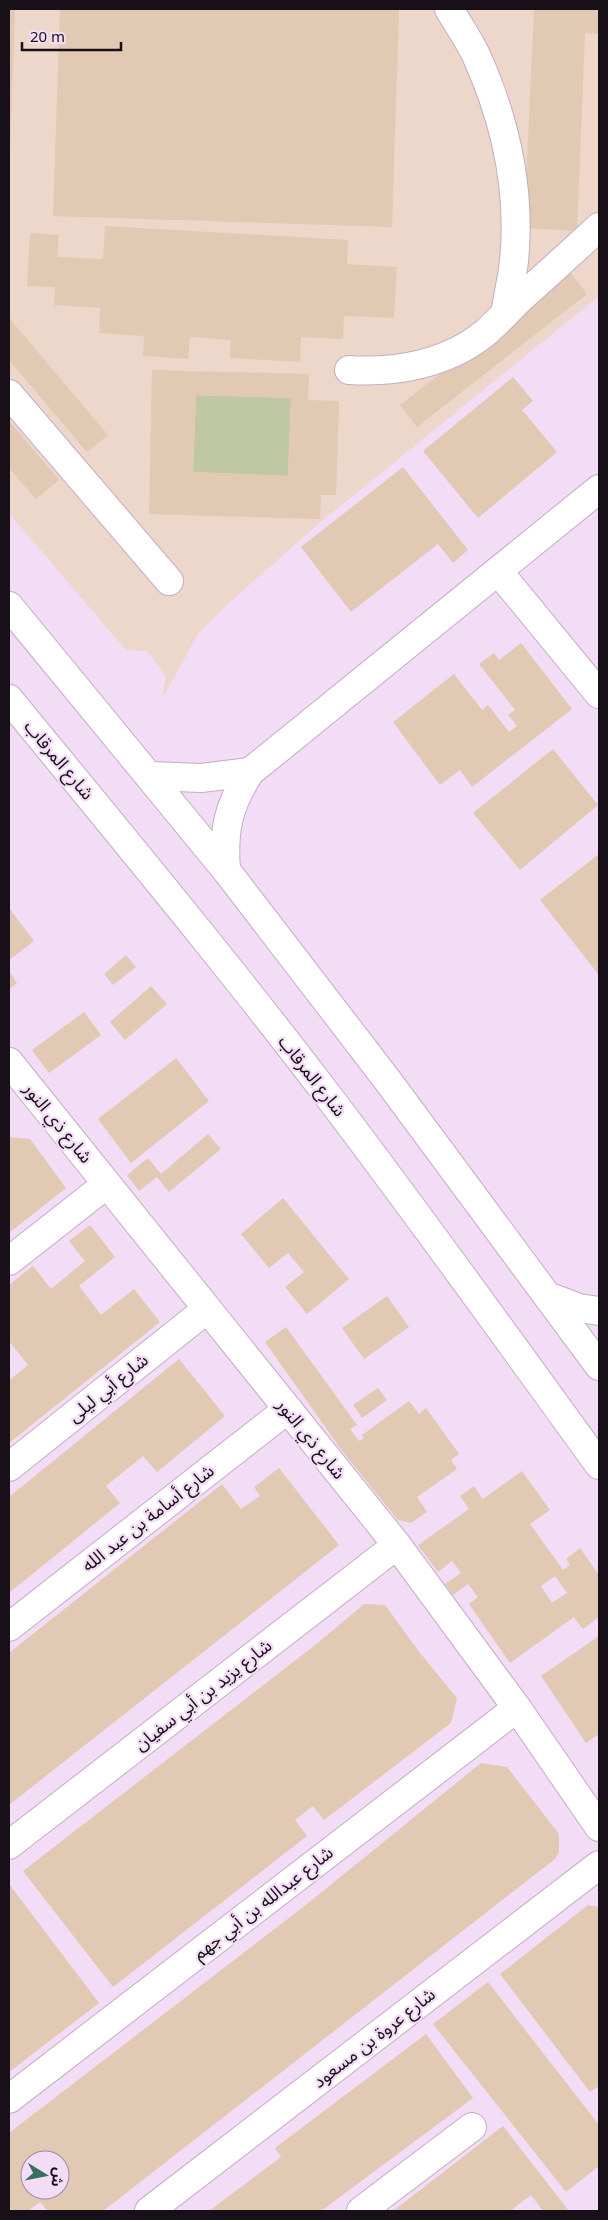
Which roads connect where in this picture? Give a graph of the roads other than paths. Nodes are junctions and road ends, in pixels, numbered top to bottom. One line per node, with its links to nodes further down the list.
1 (449, 9): 3 (street)
2 (599, 227): 3 (street)
3 (505, 314): 4 (street)
4 (349, 370)
5 (9, 394): 8 (street)
6 (599, 489): 7 (street)
7 (498, 571): 10 (street); 12 (street)
8 (169, 580)
9 (9, 606): 13 (street)
10 (599, 694)
11 (9, 699): 24 (street, شارع المرقاب)
12 (250, 772): 13 (street); 14 (street)
13 (150, 776): 14 (street)
14 (226, 870): 19 (street)
15 (9, 1062): 16 (street, شارع ذي النور)
16 (18, 1092): 17 (street, شارع ذي النور)
17 (107, 1184): 18 (street); 20 (street, شارع ذي النور)
18 (9, 1261)
19 (550, 1297): 21 (street); 22 (street)
20 (207, 1308): 23 (street, شارع ذي النور); 25 (street, شارع أبي ليلى)
21 (599, 1311)
22 (599, 1366)
23 (288, 1409): 26 (street, شارع ذي النور); 27 (street, شارع أسامة بن عبد الله)
24 (599, 1465)
25 (9, 1467)
26 (397, 1545): 28 (street, شارع ذي النور); 30 (street, شارع يزيد بن أبي سفيان)
27 (9, 1626)
28 (517, 1708): 29 (street, شارع ذي النور); 32 (street, شارع عبدالله بن أبي جهم)
29 (599, 1827)
30 (9, 1844)
31 (599, 1865): 34 (street, شارع عروة بن مسعود)
32 (9, 2099)
33 (472, 2127): 35 (street)
34 (149, 2211)
35 (361, 2211)

